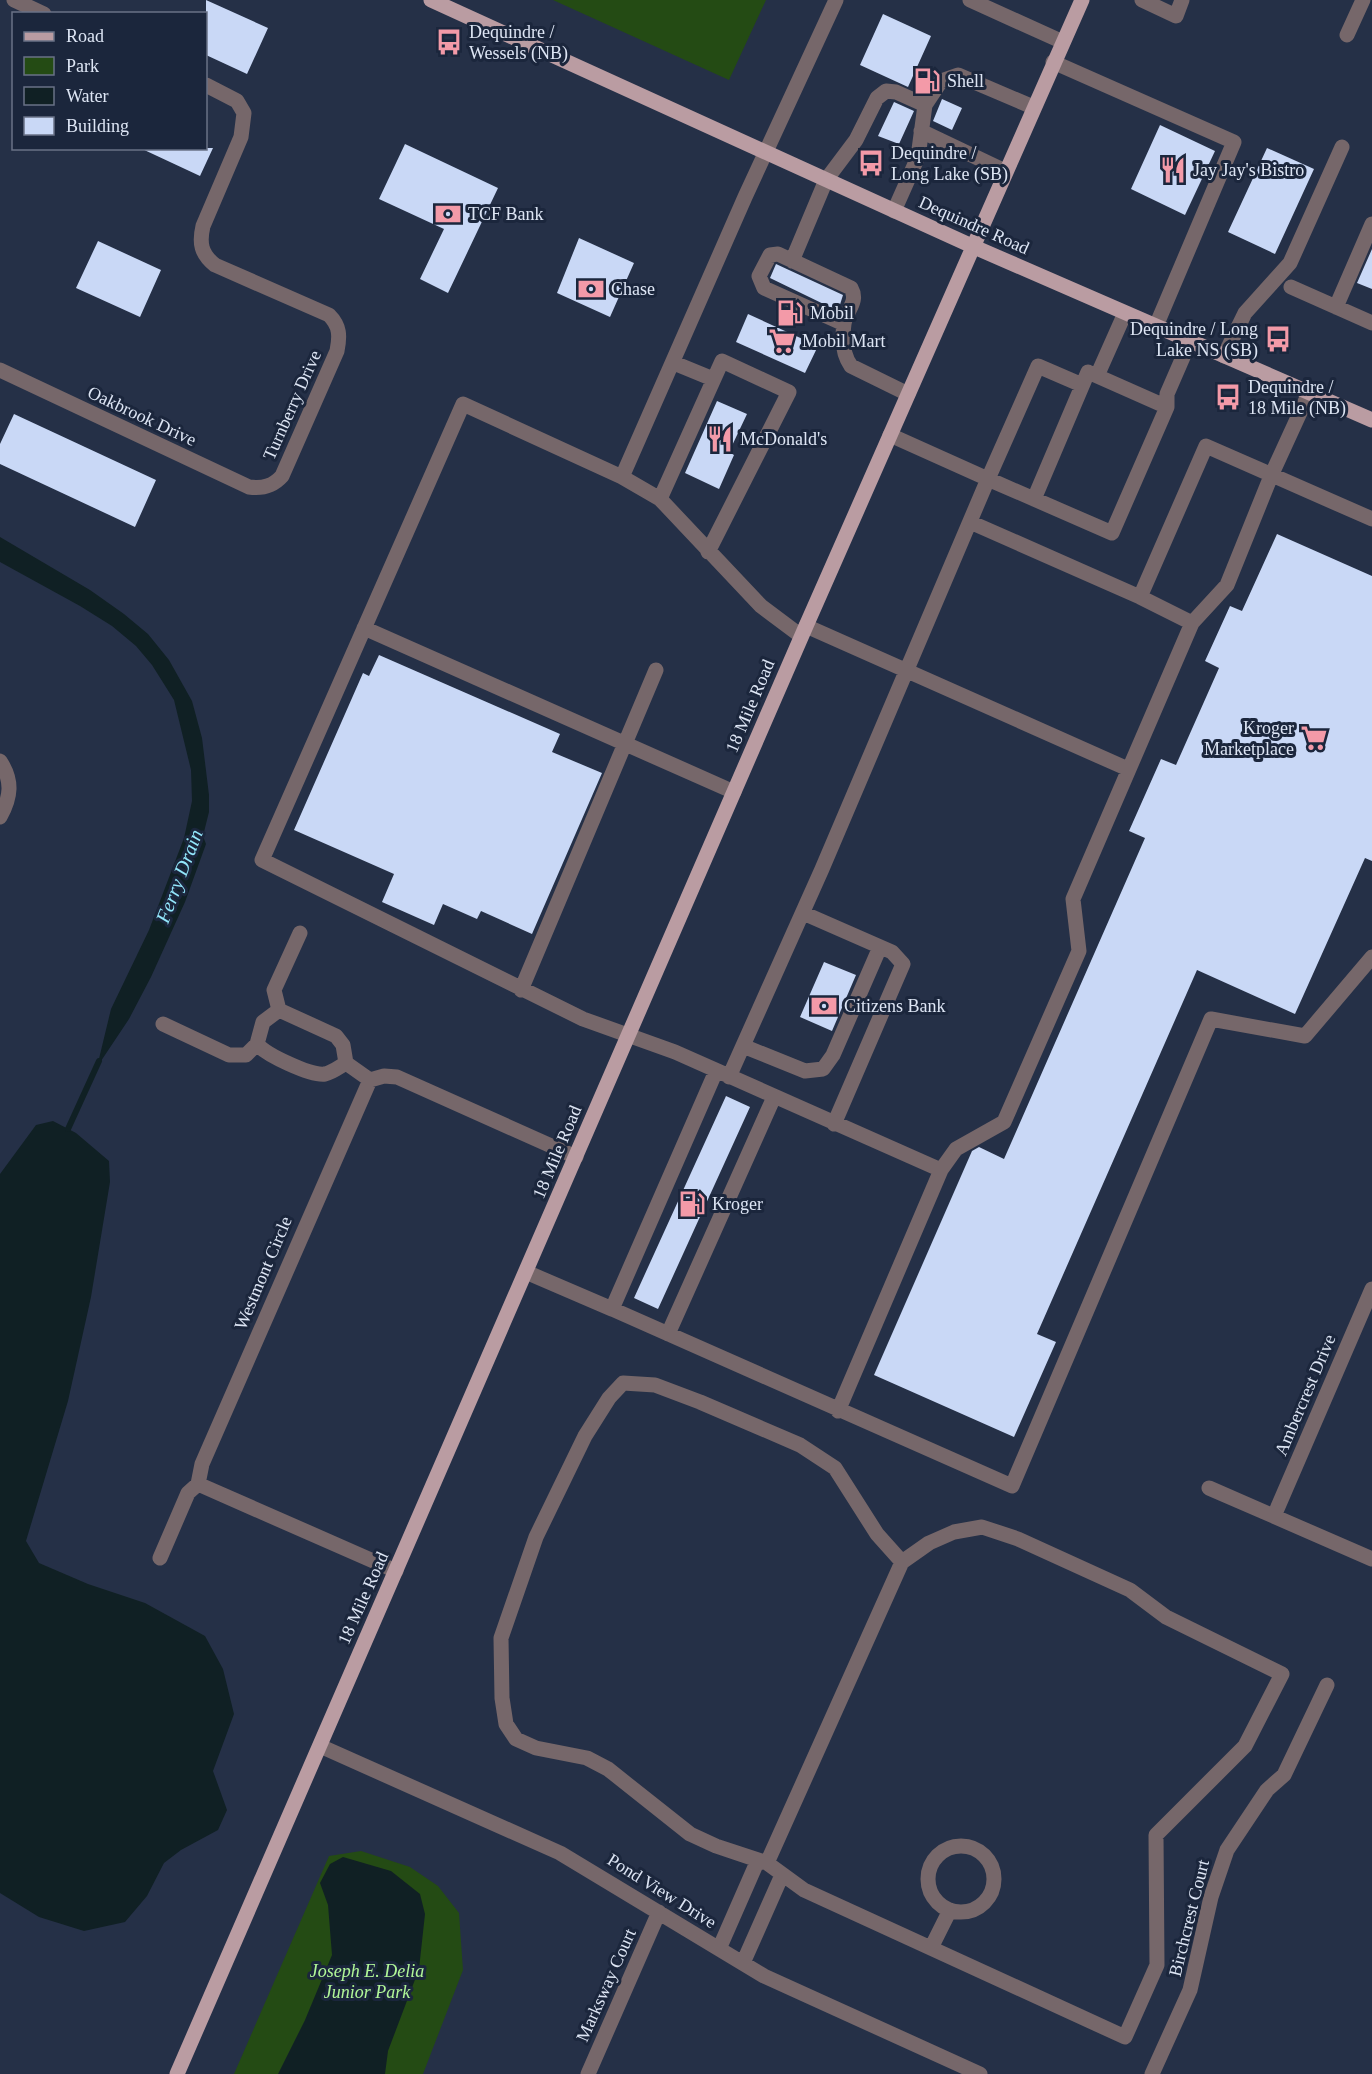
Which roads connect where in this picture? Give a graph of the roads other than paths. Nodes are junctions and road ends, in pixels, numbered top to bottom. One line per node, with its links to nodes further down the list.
1 (14, 0): 9 (street)
2 (431, 0): 18 (main road, Dequindre Road)
3 (836, 0): 18 (street)
4 (970, 0): 11 (street)
5 (1082, 0): 11 (main road, 18 Mile Road)
6 (1142, 0): 7 (street)
7 (1182, 0)
8 (1363, 0): 10 (street)
9 (40, 12)
10 (1347, 35)
11 (1063, 42): 12 (main road, 18 Mile Road)
12 (1053, 62): 15 (main road, 18 Mile Road); 30 (street)
13 (207, 86): 46 (street, Turnberry Drive)
14 (925, 105): 15 (street); 16 (street); 20 (street)
15 (1033, 107): 19 (main road, 18 Mile Road)
16 (921, 131): 19 (street); 21 (street)
17 (1342, 147): 32 (street)
18 (765, 152): 20 (main road, Dequindre Road); 33 (street)
19 (1005, 171): 23 (main road, 18 Mile Road)
20 (826, 180): 21 (main road, Dequindre Road); 24 (street)
21 (894, 211): 23 (main road, Dequindre Road)
22 (1372, 224): 26 (street)
23 (972, 246): 27 (main road, Dequindre Road); 39 (main road, 18 Mile Road)
24 (792, 261): 29 (street); 29 (street)
25 (1291, 287): 26 (street)
26 (1336, 307): 28 (street)
27 (1125, 313): 30 (main road, Dequindre Road); 35 (street)
28 (1372, 322)
29 (844, 324): 39 (street)
30 (1156, 326): 31 (main road, Dequindre Road)
31 (1190, 341): 32 (main road, Dequindre Road); 40 (street)
32 (1224, 356): 38 (main road, Dequindre Road)
33 (674, 363): 36 (street); 44 (street)
34 (0, 370): 46 (street, Oakbrook Drive)
35 (1097, 376): 37 (street); 40 (street)
36 (713, 379): 48 (street); 51 (street)
37 (1083, 385): 45 (street); 47 (street)
38 (1309, 393): 41 (main road, Dequindre Road); 43 (street)
39 (908, 394): 42 (main road, 18 Mile Road)
40 (1167, 407): 47 (street)
41 (1372, 420)
42 (890, 435): 45 (street); 55 (main road, 18 Mile Road)
43 (1271, 476): 49 (street); 52 (street); 53 (street)
44 (622, 477): 48 (street); 54 (street)
45 (988, 479): 47 (street); 50 (street)
46 (269, 486)
47 (1034, 499)
48 (660, 500): 51 (street)
49 (1372, 519)
50 (970, 522): 52 (street); 56 (street)
51 (708, 552): 55 (street)
52 (1140, 597): 53 (street)
53 (1192, 623): 60 (street)
54 (364, 628): 58 (street); 67 (street)
55 (803, 631): 56 (street); 61 (main road, 18 Mile Road)
56 (907, 669): 60 (street); 63 (street)
57 (656, 670): 58 (street)
58 (624, 745): 61 (street); 67 (street)
59 (0, 761): 62 (street)
60 (1128, 769): 79 (street)
61 (734, 792): 70 (main road, 18 Mile Road)
62 (0, 818)
63 (803, 913): 65 (street); 72 (street)
64 (300, 933): 68 (street)
65 (880, 947): 72 (street); 77 (street)
66 (1372, 957): 84 (street)
67 (520, 990): 70 (street)
68 (279, 1010): 71 (street); 73 (street)
69 (163, 1024): 71 (street)
70 (629, 1034): 74 (street); 78 (main road, 18 Mile Road)
71 (257, 1044): 73 (street)
72 (743, 1046): 74 (street)
73 (346, 1063): 75 (street)
74 (723, 1074): 76 (street); 82 (street)
75 (370, 1080): 78 (street); 85 (street, Westmont Circle)
76 (774, 1097): 77 (street); 83 (street)
77 (834, 1124): 79 (street)
78 (576, 1157): 80 (main road, 18 Mile Road)
79 (941, 1170): 84 (street)
80 (526, 1272): 82 (street); 91 (main road, 18 Mile Road)
81 (1372, 1289): 87 (street, Ambercrest Drive)
82 (612, 1309): 83 (street)
83 (668, 1334): 84 (street)
84 (838, 1411)
85 (198, 1484): 88 (street, Westmont Circle); 91 (street)
86 (1209, 1488): 87 (street)
87 (1274, 1516): 89 (street)
88 (160, 1558)
89 (1372, 1559)
90 (902, 1562): 94 (street); 94 (street); 98 (street)
91 (396, 1571): 93 (main road, 18 Mile Road)
92 (1327, 1685): 104 (street, Birchcrest Court)
93 (320, 1746): 97 (street, Pond View Drive); 101 (main road, 18 Mile Road)
94 (763, 1862): 95 (street); 99 (street)
95 (782, 1875): 98 (street); 100 (street)
96 (950, 1910): 96 (street); 98 (street)
97 (659, 1912): 99 (street, Pond View Drive); 102 (street, Marksway Court)
98 (931, 1948)
99 (719, 1949): 100 (street, Pond View Drive)
100 (742, 1964): 103 (street, Pond View Drive)
101 (177, 2074)
102 (588, 2074)
103 (980, 2074)
104 (1152, 2074)

